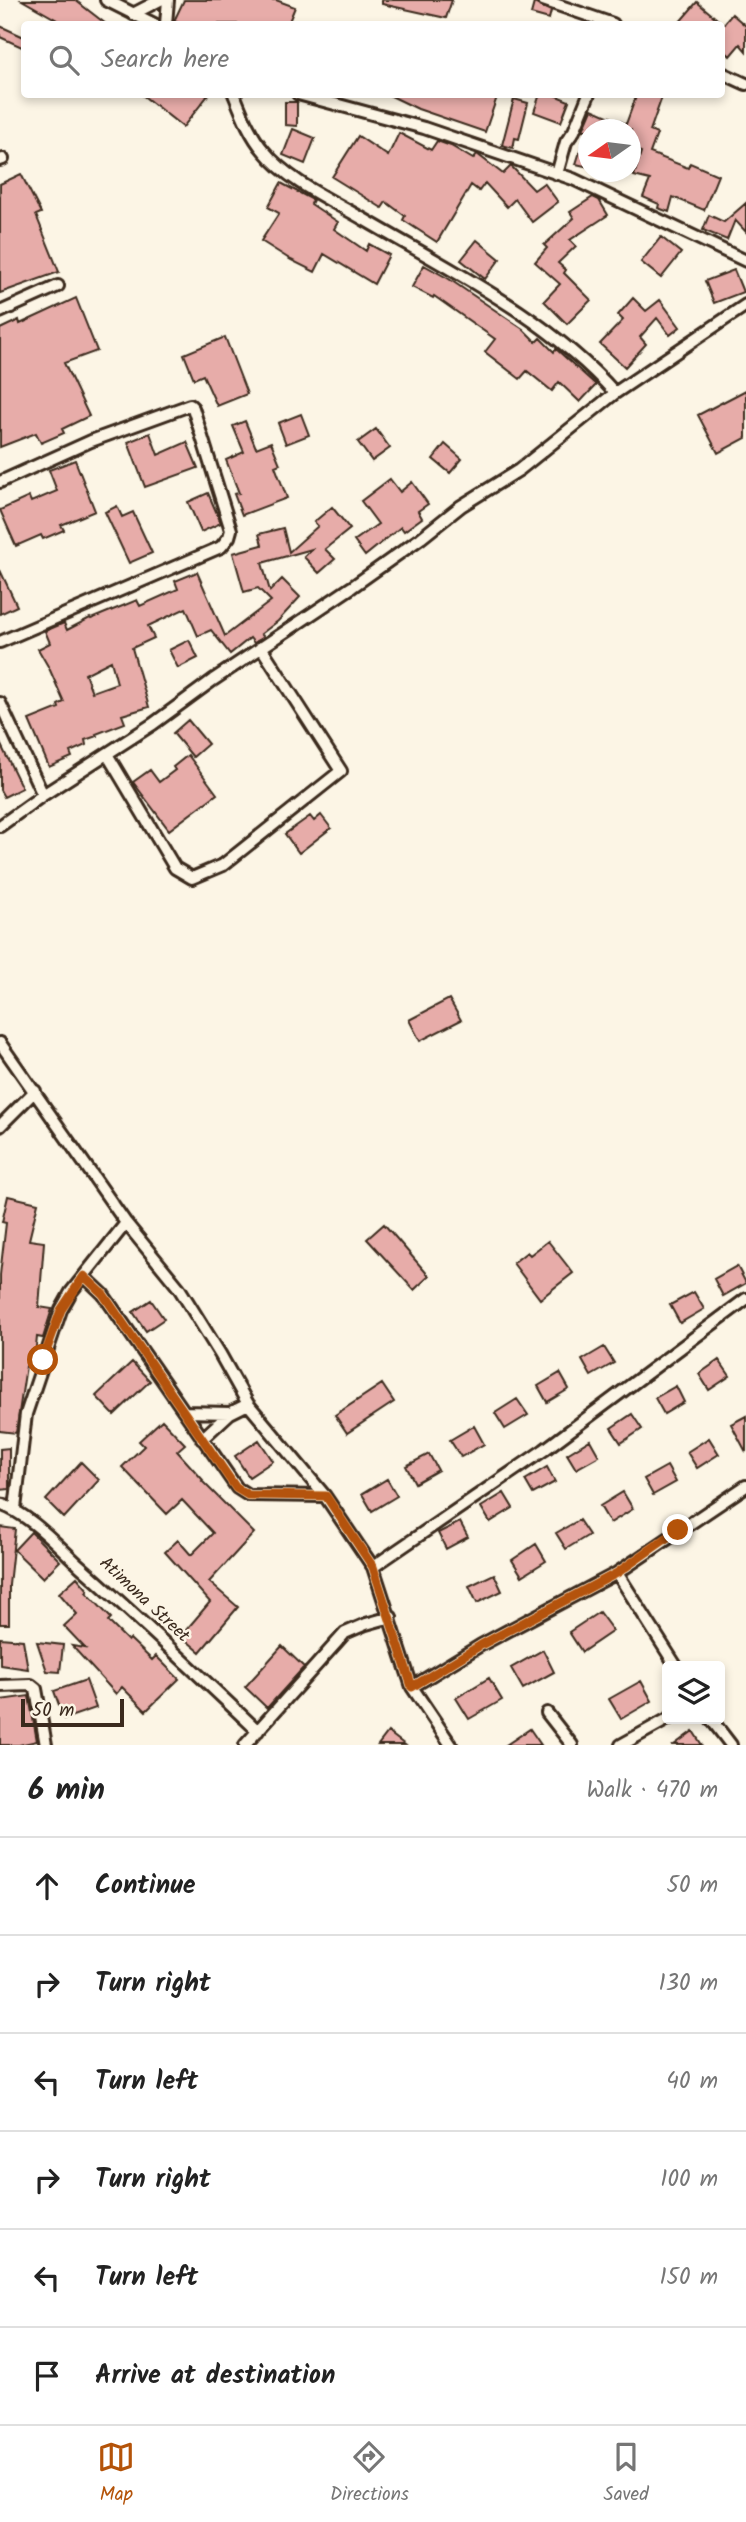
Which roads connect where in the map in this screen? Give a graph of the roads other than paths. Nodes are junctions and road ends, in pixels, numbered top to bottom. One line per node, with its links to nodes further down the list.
1 (106, 0): 5 (street)
2 (160, 0): 5 (street)
3 (168, 0): 7 (street)
4 (543, 0): 8 (street)
5 (133, 14): 6 (street)
6 (148, 21)
7 (166, 21)
8 (604, 21)
9 (725, 74): 10 (street)
10 (746, 84)
11 (236, 98): 19 (street)
12 (313, 98): 14 (street)
13 (587, 98): 14 (street)
14 (557, 174): 15 (street)
15 (746, 261)
16 (58, 286): 18 (street)
17 (746, 305): 19 (street)
18 (0, 312)
19 (615, 393): 22 (street)
20 (0, 482): 21 (street)
21 (0, 642)
22 (261, 647): 24 (street); 24 (street)
23 (0, 703): 25 (street)
24 (107, 754): 25 (street)
25 (43, 795): 26 (street)
26 (0, 826)
27 (0, 1043): 28 (street)
28 (35, 1091): 30 (street); 31 (street)
29 (0, 1106): 30 (street)
30 (3, 1121)
31 (126, 1223): 32 (street); 34 (street)
32 (84, 1276): 35 (street); 41 (street)
33 (746, 1299): 42 (street)
34 (248, 1404): 36 (street); 39 (street)
35 (186, 1412): 36 (street); 37 (street)
36 (230, 1413): 37 (street)
37 (202, 1439): 39 (street)
38 (746, 1486): 43 (street)
39 (326, 1496): 42 (street)
40 (0, 1504): 41 (street, Atimona Street)
41 (15, 1509): 51 (street, Atimona Street)
42 (373, 1567): 44 (street)
43 (617, 1573): 45 (street); 47 (street)
44 (391, 1617): 47 (street); 51 (street)
45 (673, 1661)
46 (0, 1686): 52 (street)
47 (412, 1687): 54 (street)
48 (547, 1713): 55 (street)
49 (662, 1722): 56 (street)
50 (715, 1724): 57 (street)
51 (258, 1731): 53 (street)
52 (46, 1745)
53 (245, 1745)
54 (451, 1745)
55 (572, 1745)
56 (621, 1745)
57 (731, 1745)

